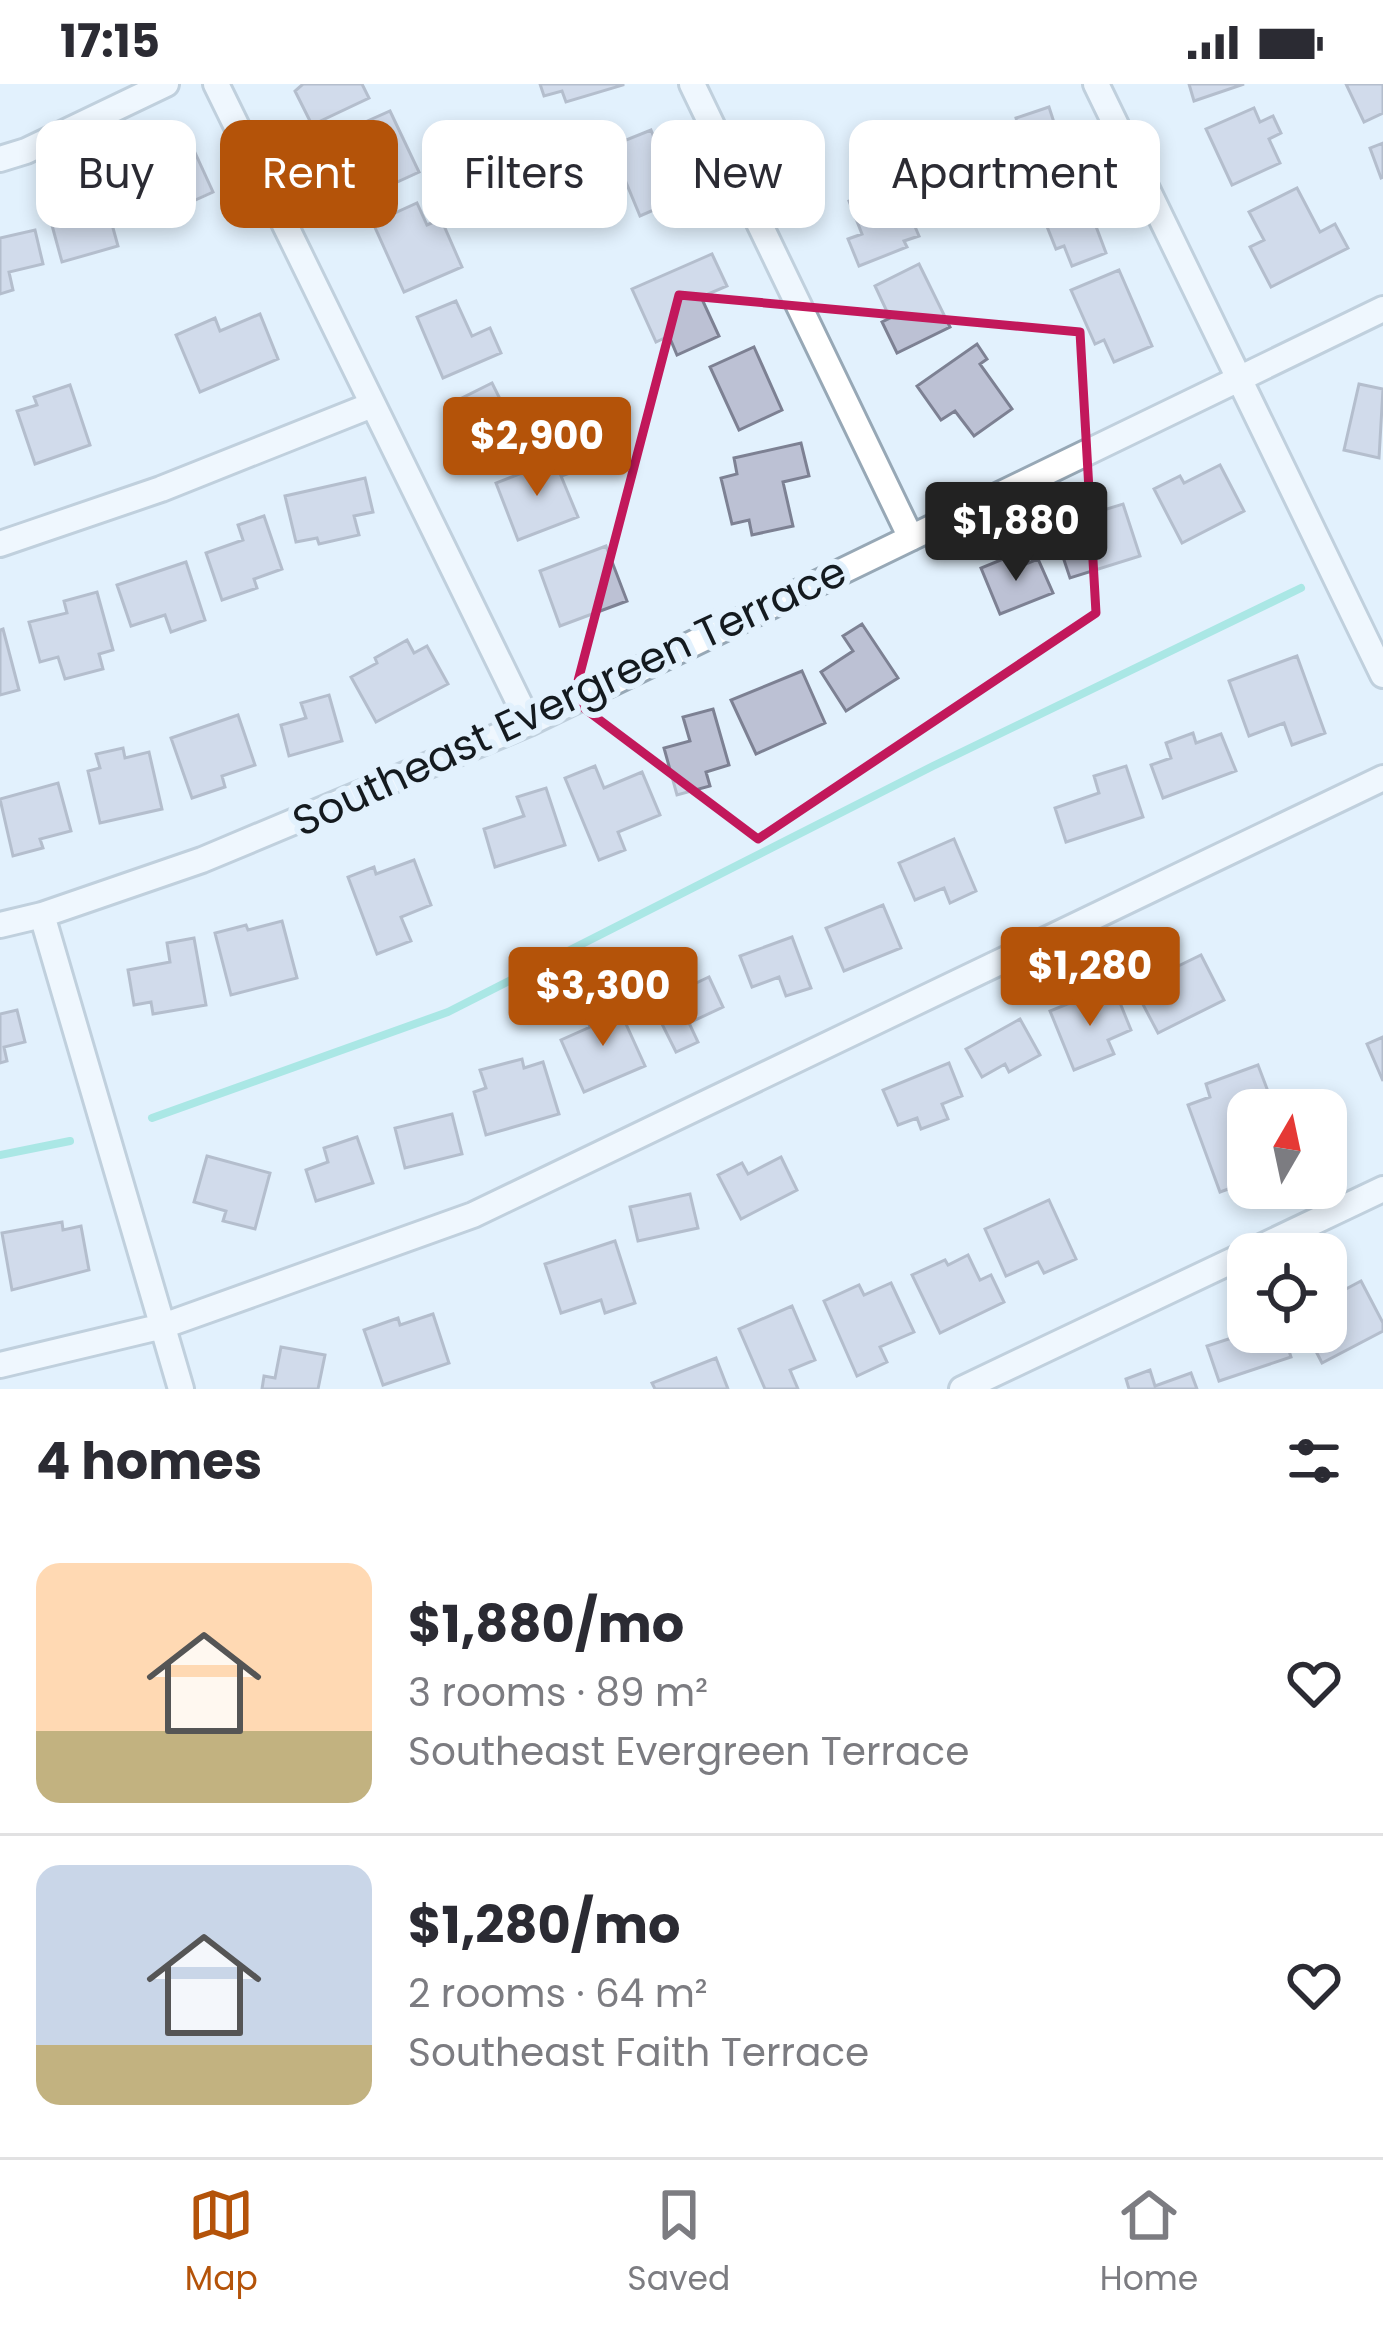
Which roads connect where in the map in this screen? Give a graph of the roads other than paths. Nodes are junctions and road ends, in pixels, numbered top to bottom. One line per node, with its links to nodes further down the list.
1 (166, 84): 5 (street)
2 (216, 84): 8 (street)
3 (692, 84): 9 (street)
4 (1096, 84): 7 (street)
5 (0, 159)
6 (1383, 309): 7 (street, Southeast Evergreen Terrace)
7 (1238, 378): 9 (street, Southeast Evergreen Terrace); 11 (street)
8 (372, 405): 10 (street); 12 (street)
9 (911, 538): 12 (street, Southeast Evergreen Terrace)
10 (0, 544)
11 (1383, 675)
12 (529, 723): 14 (street, Southeast Evergreen Terrace)
13 (1383, 778): 17 (street)
14 (43, 915): 15 (street, Southeast Evergreen Terrace); 17 (street)
15 (0, 925)
16 (1383, 1189): 20 (street)
17 (163, 1326): 18 (street); 19 (street)
18 (0, 1365)
19 (181, 1389)
20 (962, 1389)

